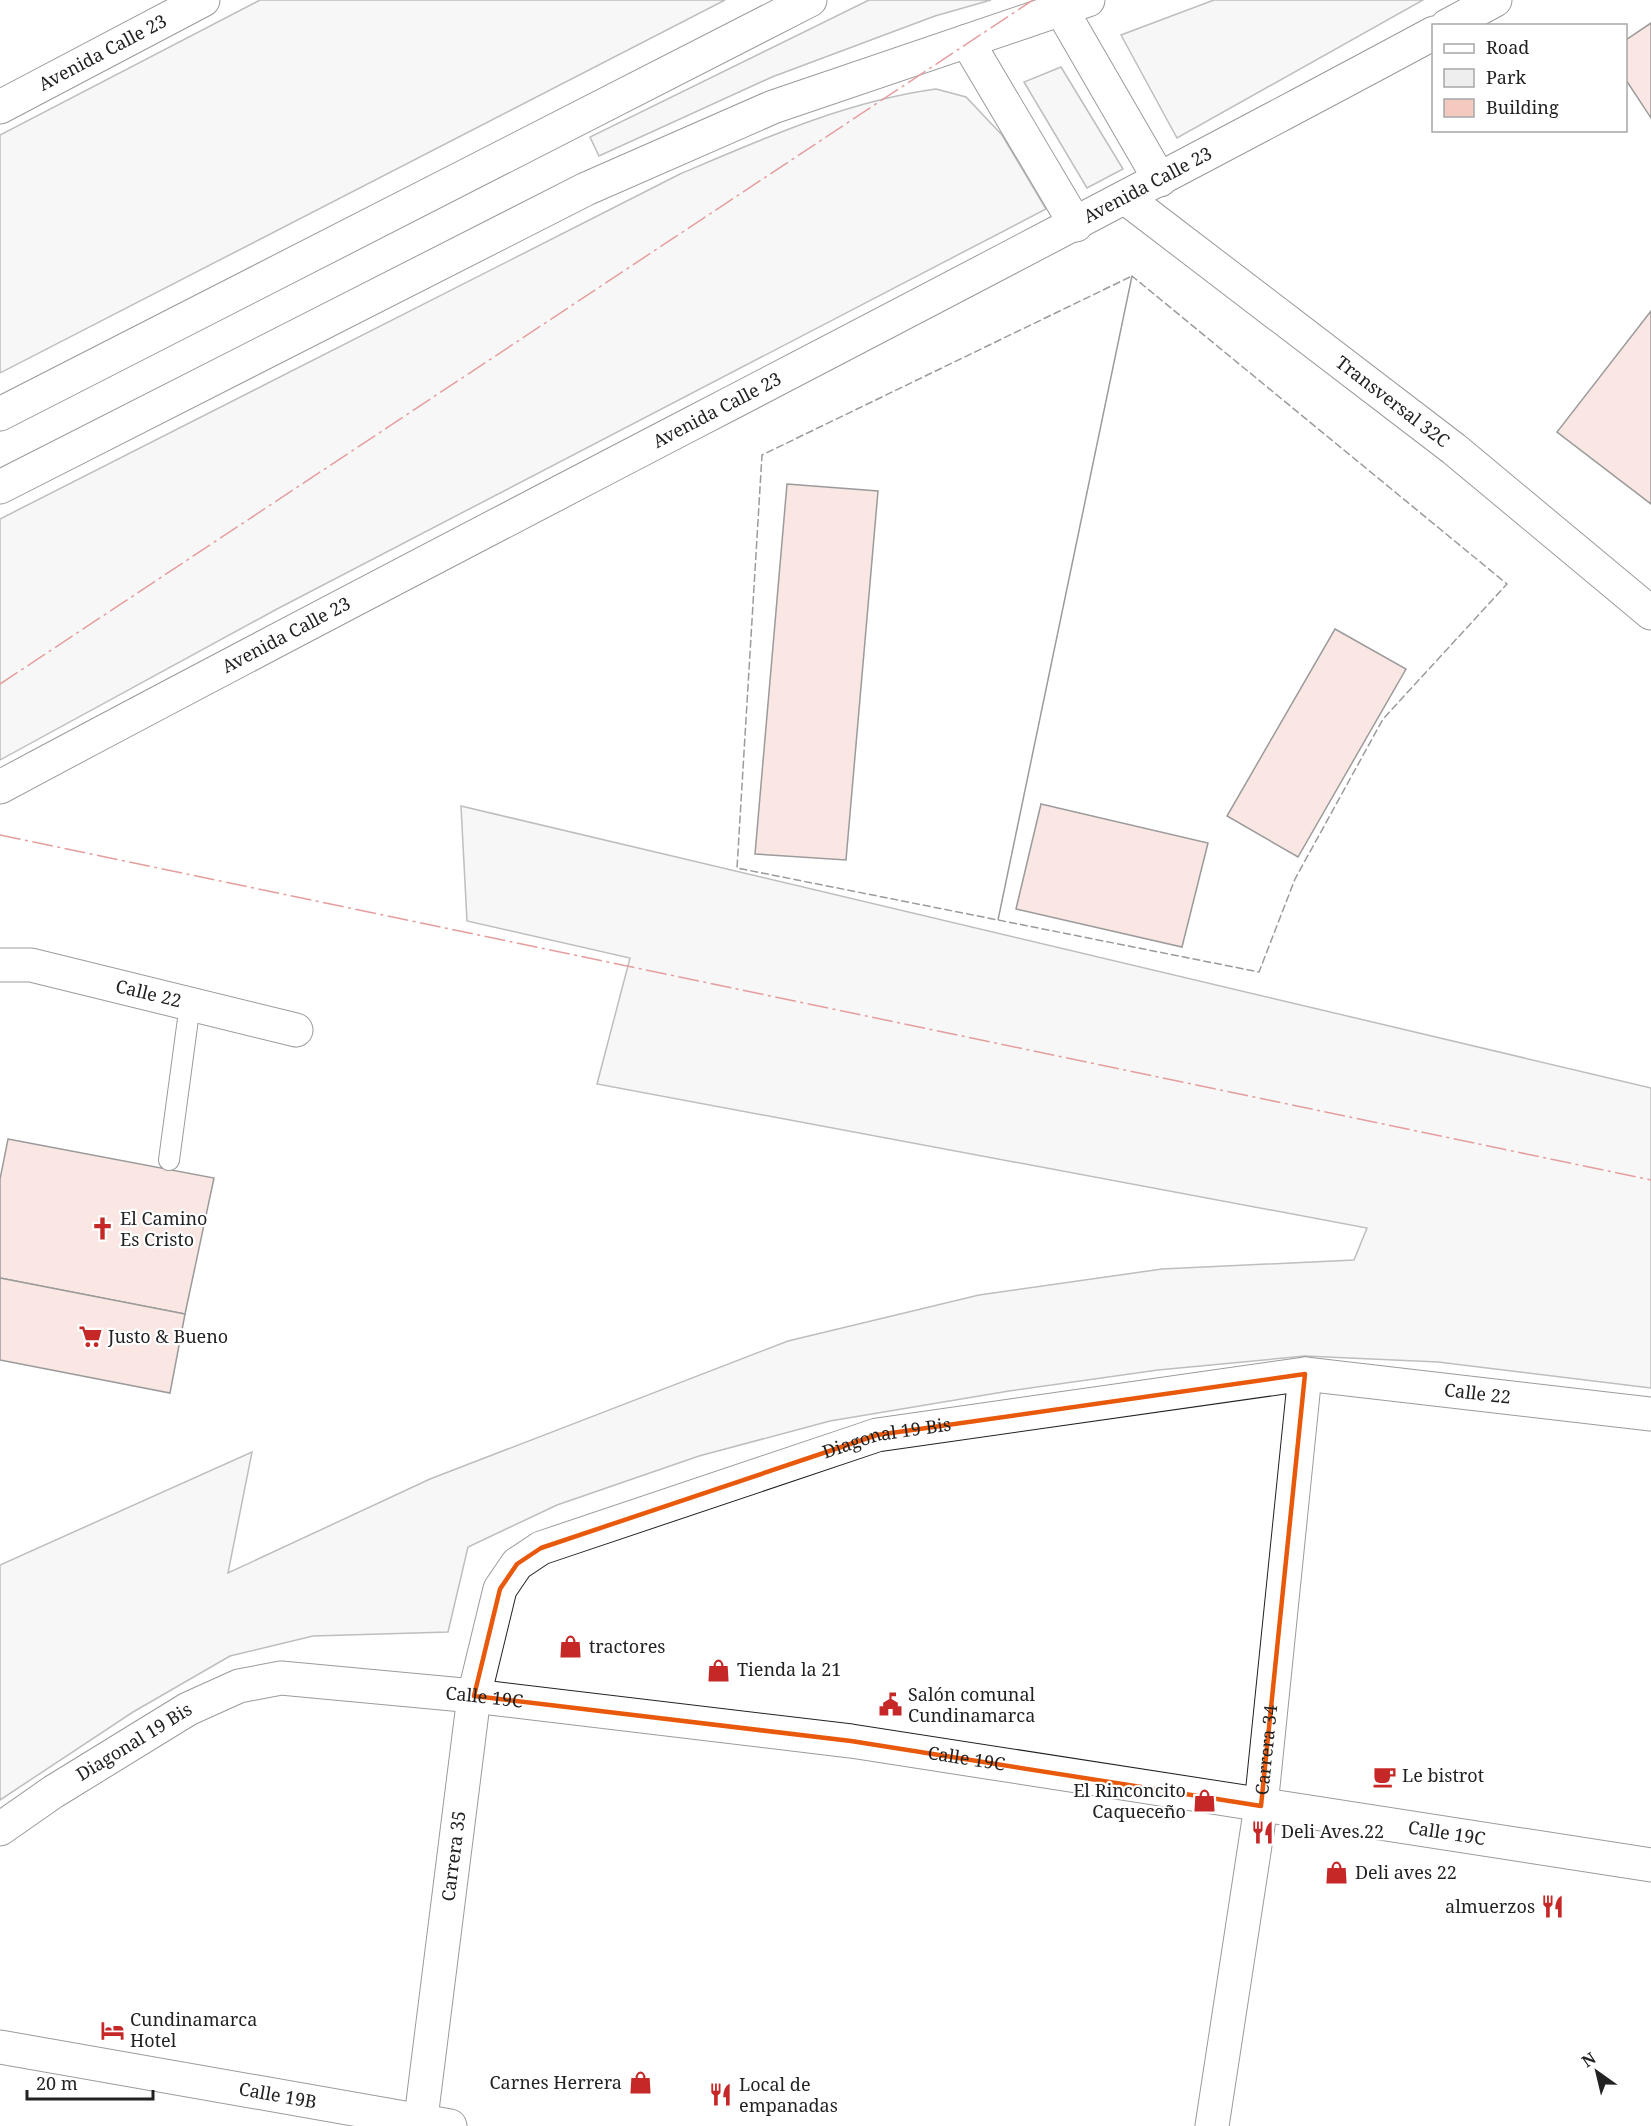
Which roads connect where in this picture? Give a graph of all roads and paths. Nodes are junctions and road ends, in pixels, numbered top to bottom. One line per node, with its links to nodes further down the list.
1 (203, 0): 8 (main road, Avenida Calle 23)
2 (810, 0): 12 (main road)
3 (1495, 0): 5 (main road)
4 (1075, 5): 7 (main road); 9 (main road)
5 (1452, 24)
6 (1432, 34): 9 (main road, Avenida Calle 23)
7 (966, 41): 11 (main road); 13 (main road)
8 (0, 107)
9 (1161, 180): 10 (main road, Avenida Calle 23)
10 (1127, 199): 11 (main road, Avenida Calle 23); 14 (main road, Transversal 32C)
11 (1076, 225): 15 (main road, Avenida Calle 23)
12 (0, 414)
13 (0, 487)
14 (1651, 613)
15 (0, 787)
16 (0, 965): 17 (main road, Calle 22)
17 (190, 1004): 18 (main road, Calle 22); 19 (lane)
18 (296, 1030)
19 (169, 1160)
20 (1305, 1374): 21 (main road, Calle 22); 22 (main road, Diagonal 19 Bis); 25 (main road, Carrera 34)
21 (1651, 1414)
22 (500, 1589): 24 (main road, Carrera 35)
23 (280, 1678): 24 (main road, Calle 19C); 26 (main road, Diagonal 19 Bis)
24 (474, 1696): 25 (main road, Calle 19C); 29 (main road, Carrera 35)
25 (1261, 1806): 27 (main road, Calle 19C); 30 (main road, Carrera 34)
26 (0, 1829)
27 (1651, 1865)
28 (0, 2047): 29 (main road, Calle 19B)
29 (430, 2124)
30 (1212, 2126)

